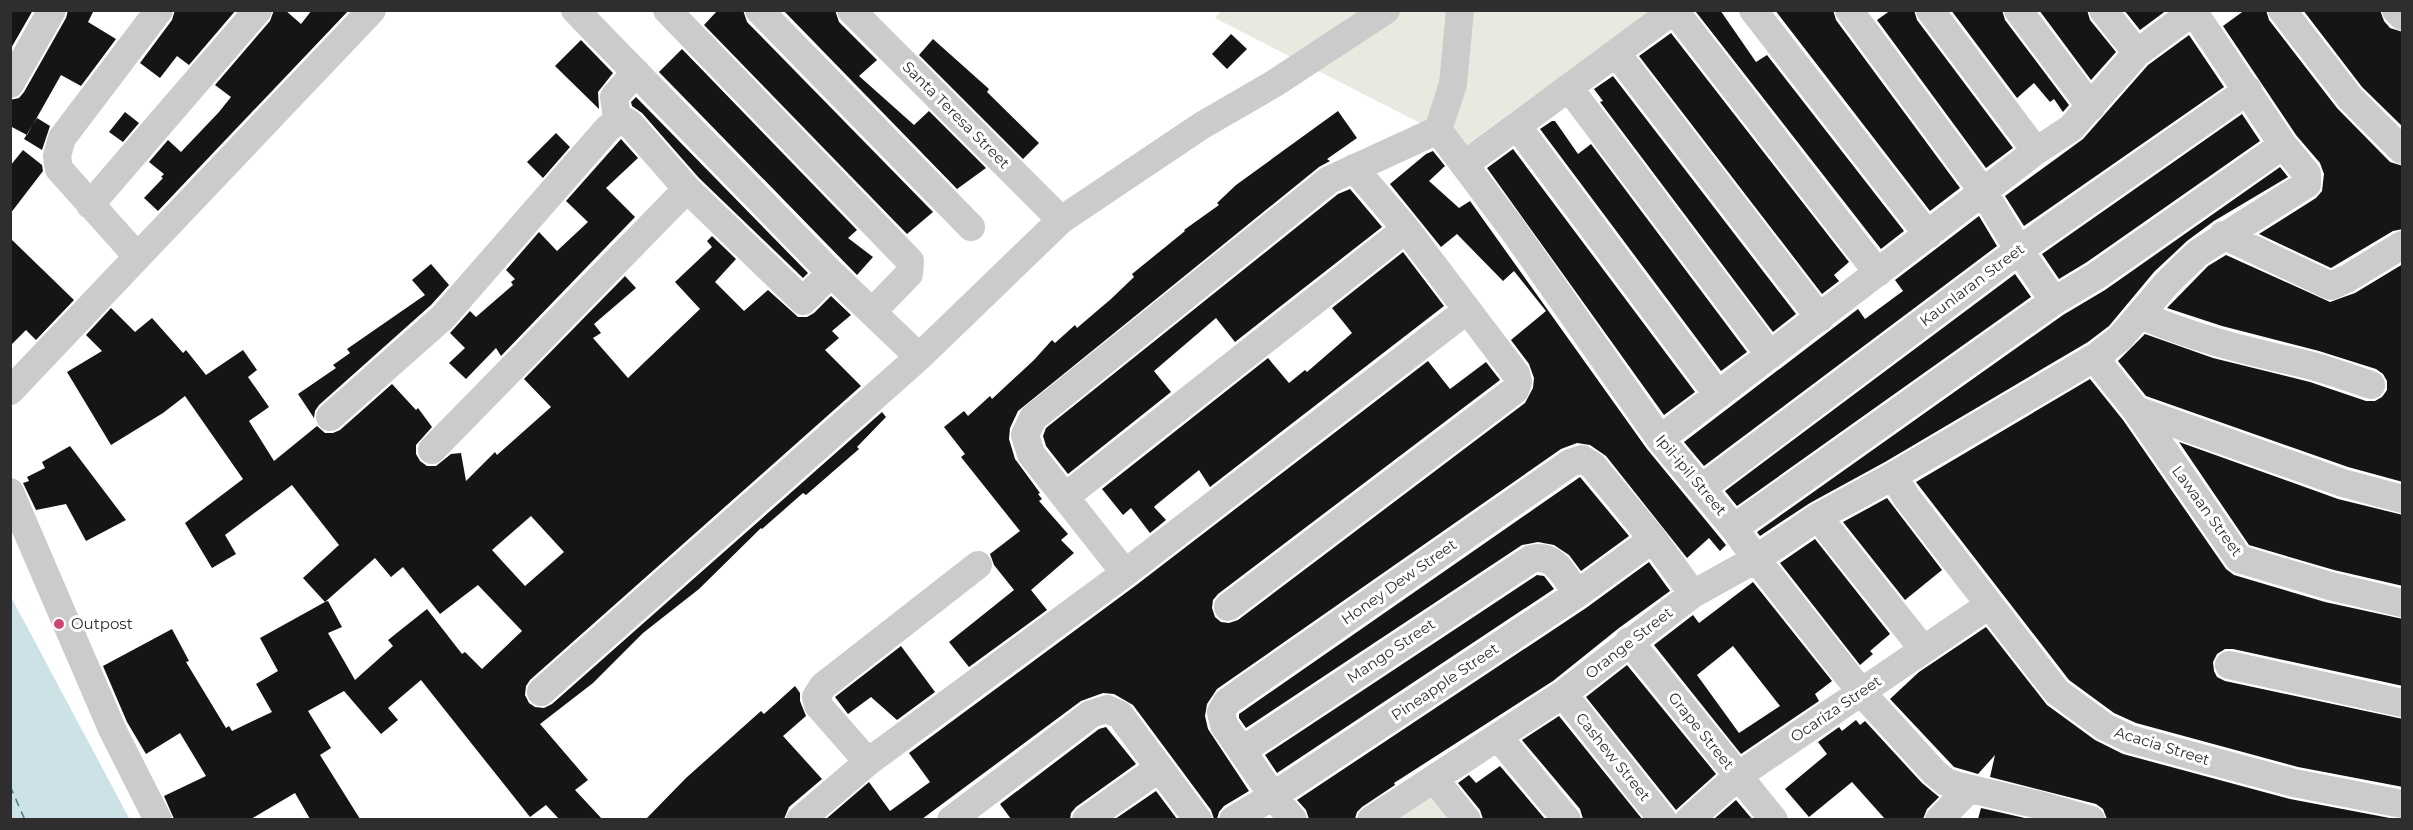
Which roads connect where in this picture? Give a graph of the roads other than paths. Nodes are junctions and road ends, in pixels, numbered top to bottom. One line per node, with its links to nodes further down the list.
1 (52, 10): 24 (street)
2 (159, 10): 38 (street)
3 (258, 10): 38 (street)
4 (372, 10): 46 (street)
5 (575, 10): 23 (street)
6 (667, 10): 51 (street)
7 (759, 10): 40 (street)
8 (851, 10): 39 (street, Santa Teresa Street)
9 (1386, 10): 39 (street)
10 (1674, 10): 22 (street); 48 (street)
11 (1753, 10): 42 (street)
12 (1849, 10): 37 (street)
13 (1930, 10): 33 (street)
14 (2018, 10): 27 (street)
15 (2103, 10): 21 (street)
16 (2282, 10): 32 (street)
17 (2396, 10): 20 (street)
18 (2194, 11): 21 (street); 26 (street)
19 (1454, 13): 30 (street)
20 (2403, 16)
21 (2137, 53): 27 (street)
22 (1617, 54): 25 (street); 53 (street)
23 (636, 72): 28 (street); 47 (street)
24 (10, 84)
25 (1569, 88): 29 (street); 54 (street)
26 (2248, 90): 31 (street); 45 (street, Kaunlaran Street)
27 (2091, 107): 33 (street)
28 (620, 120): 36 (street); 61 (street)
29 (1517, 126): 34 (street); 59 (street)
30 (1438, 130): 34 (street, Ipil-ipil Street); 35 (street)
31 (2283, 144): 43 (street, Orange Street); 49 (street)
32 (2403, 150)
33 (2036, 151): 37 (street)
34 (1465, 164): 62 (street, Ipil-ipil Street)
35 (1354, 168): 41 (street); 67 (street)
36 (687, 189): 47 (street); 63 (street)
37 (1984, 193): 42 (street); 45 (street)
38 (90, 205): 46 (street)
39 (1061, 220): 56 (street)
40 (971, 227)
41 (1406, 230): 50 (street); 67 (street)
42 (1929, 235): 48 (street)
43 (2223, 236): 44 (street); 52 (street, Orange Street)
44 (2403, 245)
45 (2019, 250): 49 (street); 65 (street, Kaunlaran Street)
46 (137, 256): 58 (street)
47 (831, 273): 51 (street)
48 (1878, 273): 53 (street)
49 (2054, 301): 70 (street)
50 (1466, 311): 74 (street); 79 (street)
51 (872, 312): 56 (street)
52 (2140, 315): 55 (street, Orange Street); 57 (street)
53 (1820, 318): 54 (street)
54 (1770, 355): 59 (street)
55 (2097, 356): 60 (street, Lawaan Street); 64 (street, Orange Street)
56 (919, 357): 83 (street)
57 (2371, 385)
58 (10, 391)
59 (1718, 395): 62 (street)
60 (2136, 410): 68 (street); 77 (street, Lawaan Street)
61 (330, 417)
62 (1660, 439): 65 (street, Ipil-ipil Street)
63 (432, 450)
64 (1893, 476): 69 (street, Orange Street); 78 (street, Acacia Street)
65 (1702, 488): 70 (street, Ipil-ipil Street)
66 (10, 492): 97 (street)
67 (1065, 497): 74 (street)
68 (2403, 499)
69 (1818, 517): 72 (street, Orange Street); 81 (street)
70 (1734, 528): 72 (street, Ipil-ipil Street)
71 (1653, 539): 75 (street, Pineapple Street); 76 (street); 88 (street, Honey Dew Street)
72 (1756, 559): 76 (street, Orange Street); 84 (street, Ipil-ipil Street)
73 (978, 565): 89 (street)
74 (1125, 573): 89 (street)
75 (1577, 594): 88 (street, Mango Street); 94 (street, Pineapple Street)
76 (1693, 594): 80 (street, Orange Street)
77 (2403, 603)
78 (1989, 605): 81 (street, Ocariza Street); 95 (street, Acacia Street)
79 (1228, 607)
80 (1629, 641): 85 (street, Orange Street); 91 (street, Grape Street)
81 (1923, 649): 84 (street, Ocariza Street)
82 (2229, 665): 86 (street)
83 (541, 692)
84 (1861, 692): 91 (street, Ocariza Street); 93 (street, Ipil-ipil Street)
85 (1563, 694): 87 (street, Orange Street); 106 (street, Cashew Street)
86 (2403, 703)
87 (1498, 737): 92 (street, Orange Street); 105 (street)
88 (1243, 750): 94 (street)
89 (868, 762): 98 (street)
90 (1159, 768): 96 (street); 99 (street); 100 (street)
91 (1738, 776): 107 (street, Ocariza Street); 108 (street, Grape Street)
92 (1435, 780): 103 (street, Orange Street); 104 (street)
93 (1969, 789): 109 (street); 110 (street, Ipil-ipil Street)
94 (1273, 796): 101 (street, Pineapple Street); 102 (street)
95 (2403, 804)
96 (959, 817)
97 (158, 819)
98 (800, 819)
99 (1086, 819)
100 (1197, 819)
101 (1233, 819)
102 (1293, 819)
103 (1371, 819)
104 (1467, 819)
105 (1567, 819)
106 (1663, 819)
107 (1689, 819)
108 (1773, 819)
109 (1939, 819)
110 (2091, 819)

